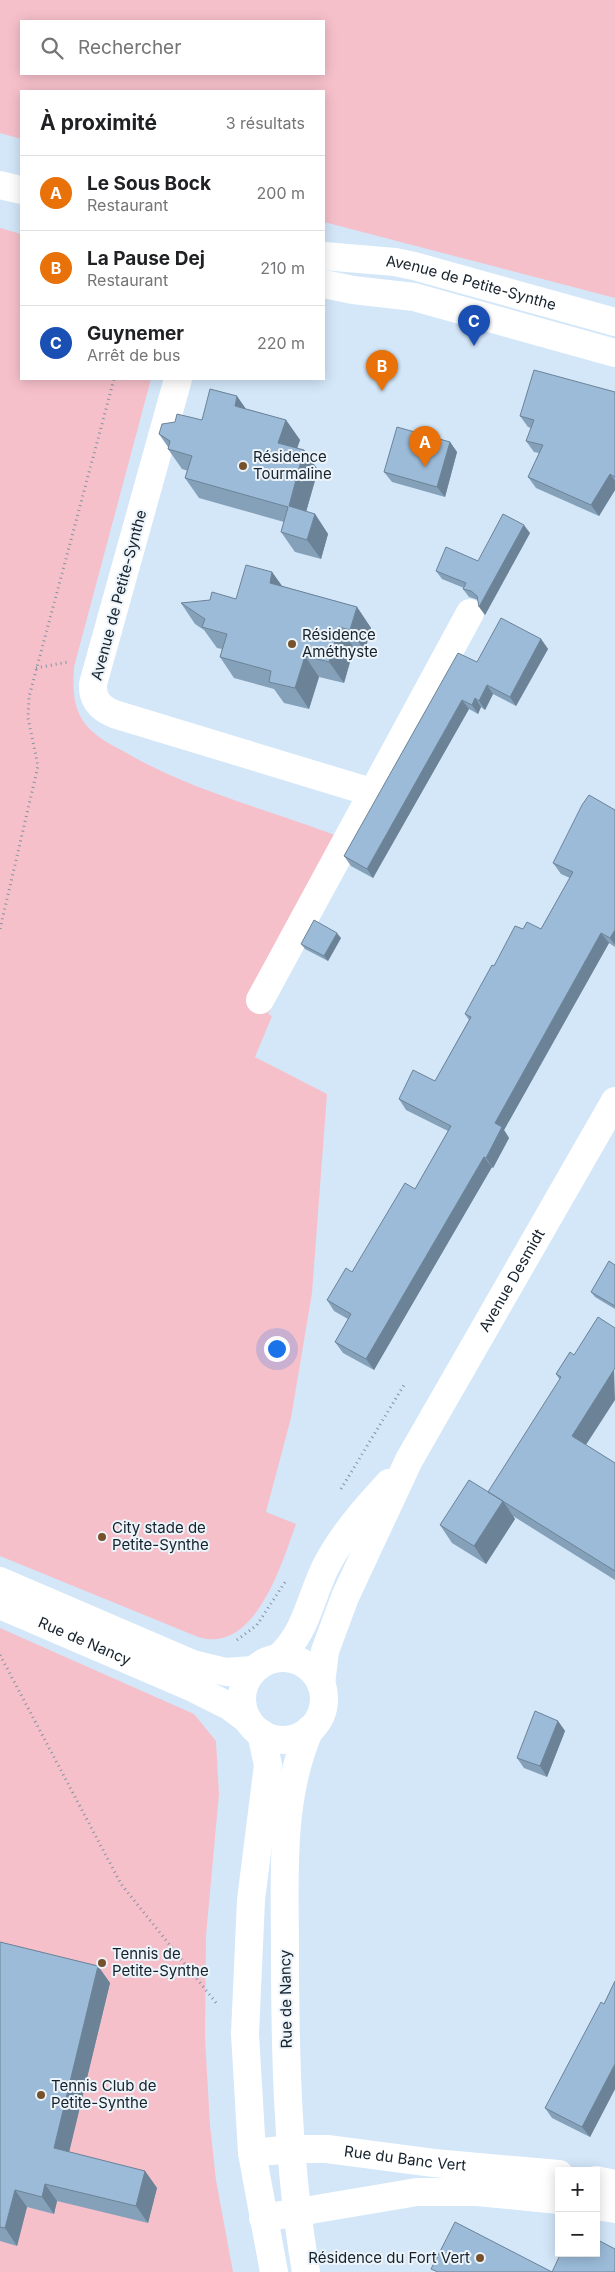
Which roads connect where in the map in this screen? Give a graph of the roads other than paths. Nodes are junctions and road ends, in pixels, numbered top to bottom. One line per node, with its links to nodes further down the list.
1 (0, 185): 2 (main road)
2 (20, 190)
3 (325, 256): 5 (main road, Avenue de Petite-Synthe)
4 (325, 284): 6 (main road, Avenue de Petite-Synthe)
5 (615, 322)
6 (615, 353)
7 (178, 380): 9 (main road, Avenue de Petite-Synthe)
8 (470, 614): 9 (main road)
9 (374, 793): 10 (main road)
10 (260, 1000)
11 (615, 1101): 12 (main road, Avenue Desmidt)
12 (410, 1460): 15 (main road, Avenue Desmidt); 17 (main road, Avenue Desmidt)
13 (0, 1581): 16 (main road, Rue de Nancy)
14 (0, 1605): 18 (main road, Rue de Nancy)
15 (278, 1658): 16 (main road); 17 (main road)
16 (254, 1670): 18 (main road)
17 (321, 1684): 19 (main road)
18 (255, 1727): 19 (main road); 21 (main road)
19 (310, 1729): 20 (main road, Rue de Nancy)
20 (292, 2148): 21 (main road, Rue du Banc Vert); 22 (main road, Rue du Banc Vert); 26 (main road, Rue de Nancy)
21 (252, 2153): 27 (main road)
22 (555, 2174)
23 (600, 2185): 25 (main road)
24 (555, 2200): 26 (main road, Rue du Banc Vert)
25 (611, 2200)
26 (297, 2213): 27 (main road, Rue du Banc Vert); 29 (main road, Rue de Nancy)
27 (263, 2218): 28 (main road)
28 (274, 2272)
29 (306, 2272)

